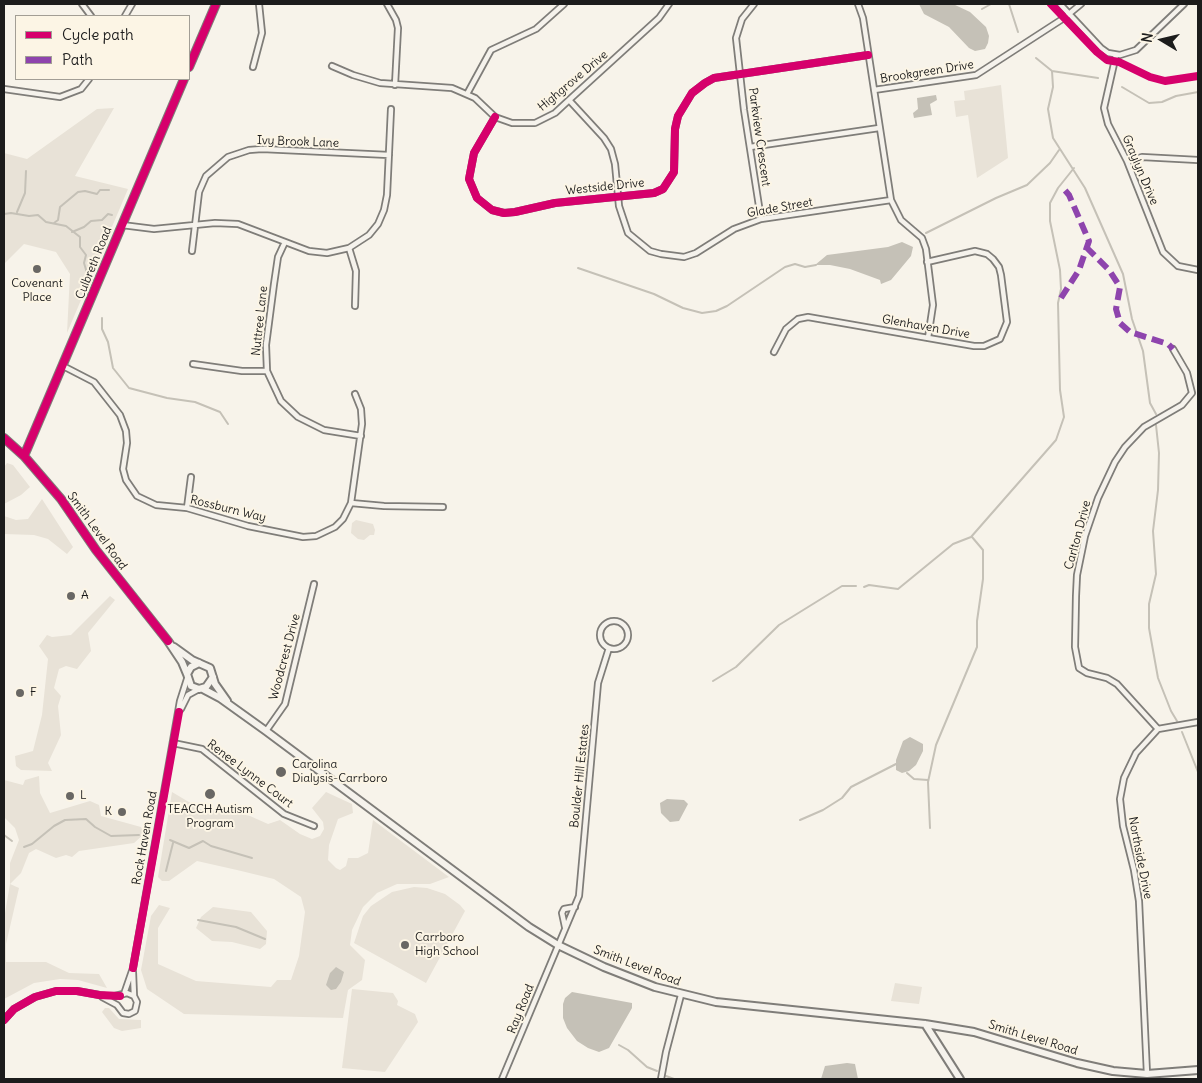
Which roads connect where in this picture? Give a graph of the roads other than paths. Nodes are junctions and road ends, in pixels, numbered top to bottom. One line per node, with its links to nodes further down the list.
1 (82, 4): 14 (street)
2 (132, 4): 15 (street)
3 (216, 4): 18 (main road)
4 (260, 4): 20 (street)
5 (387, 4): 24 (street)
6 (564, 4): 27 (street)
7 (669, 4): 28 (street, Highgrove Drive)
8 (754, 4): 21 (street, Parkview Crescent)
9 (858, 4): 16 (street)
10 (1060, 4): 13 (street)
11 (1081, 4): 13 (street, Brookgreen Drive)
12 (1184, 4): 17 (street)
13 (1070, 14): 17 (street); 26 (street, Brookgreen Drive)
14 (90, 15)
15 (126, 15)
16 (868, 55): 21 (street, Westside Drive); 26 (street)
17 (1116, 55): 35 (street, Graylyn Drive)
18 (190, 65)
19 (332, 66): 24 (street, Highgrove Drive)
20 (253, 67)
21 (740, 74): 32 (street, Parkview Crescent); 36 (street, Westside Drive)
22 (88, 80): 25 (street)
23 (184, 80): 40 (main road, Culbreth Road)
24 (395, 85): 27 (street, Highgrove Drive)
25 (4, 90)
26 (874, 90): 31 (street)
27 (467, 94): 30 (street, Highgrove Drive)
28 (569, 100): 30 (street, Highgrove Drive); 36 (street, Glade Street)
29 (391, 109): 33 (street)
30 (495, 117): 36 (street, Westside Drive)
31 (879, 128): 32 (street); 37 (street)
32 (750, 147): 38 (street, Parkview Crescent)
33 (389, 155): 39 (street, Ivy Brook Lane); 42 (street)
34 (1198, 160): 35 (street)
35 (1127, 161): 45 (street, Graylyn Drive)
36 (618, 197): 38 (street, Glade Street)
37 (890, 200): 38 (street, Glade Street); 44 (street)
38 (761, 219)
39 (195, 224): 40 (street); 41 (street); 43 (street, Ivy Brook Lane)
40 (122, 225): 51 (main road, Culbreth Road)
41 (285, 242): 42 (street); 52 (street, Nuttree Lane)
42 (349, 248): 46 (street)
43 (192, 251)
44 (927, 262): 47 (street); 47 (street, Glenhaven Drive)
45 (1198, 270)
46 (356, 306)
47 (928, 338): 49 (street, Glenhaven Drive)
48 (1174, 349): 71 (street, Carlton Drive)
49 (774, 352)
50 (193, 364): 52 (street)
51 (63, 366): 56 (main road, Culbreth Road); 60 (street, Rossburn Way)
52 (267, 371): 54 (street, Nuttree Lane)
53 (355, 394): 54 (street, Rossburn Way)
54 (361, 436): 58 (street, Rossburn Way)
55 (4, 438): 56 (main road, Smith Level Road)
56 (24, 456): 62 (main road, Smith Level Road)
57 (191, 477): 60 (street)
58 (351, 503): 59 (street); 60 (street, Rossburn Way)
59 (443, 507)
60 (187, 508)
61 (314, 584): 72 (street, Woodcrest Drive)
62 (168, 641): 64 (main road, Smith Level Road); 65 (main road, Smith Level Road)
63 (609, 648): 63 (street); 75 (street, Boulder Hill Estates)
64 (198, 663): 65 (main road); 66 (main road)
65 (187, 677): 67 (main road); 69 (street, Rock Haven Road)
66 (213, 677): 67 (main road); 68 (main road, Smith Level Road)
67 (201, 689): 68 (main road, Smith Level Road); 69 (street, Rock Haven Road)
68 (230, 706): 72 (main road, Smith Level Road)
69 (179, 712): 73 (street, Rock Haven Road)
70 (1198, 722): 71 (street)
71 (1158, 729): 87 (street, Northside Drive)
72 (266, 731): 77 (main road, Smith Level Road)
73 (173, 744): 74 (street, Renee Lynne Court); 78 (street, Rock Haven Road)
74 (314, 826)
75 (575, 907): 76 (street, Boulder Hill Estates); 76 (street, Boulder Hill Estates)
76 (566, 927): 77 (street, Boulder Hill Estates)
77 (558, 945): 81 (main road, Smith Level Road); 88 (street, Ray Road)
78 (133, 968): 80 (street, Rock Haven Road); 82 (street, Rock Haven Road)
79 (98, 995): 80 (street, Rock Haven Road); 83 (street, Rock Haven Road); 84 (street, Rock Haven Road)
80 (122, 995): 82 (street, Rock Haven Road); 83 (street, Rock Haven Road)
81 (681, 995): 85 (main road, Smith Level Road); 89 (street)
82 (134, 996): 83 (street, Rock Haven Road)
83 (117, 1005)
84 (4, 1020)
85 (925, 1024): 87 (main road, Smith Level Road); 90 (main road)
86 (1198, 1070): 87 (main road, Smith Level Road)
87 (1147, 1074)
88 (502, 1079)
89 (662, 1079)
90 (960, 1079)

